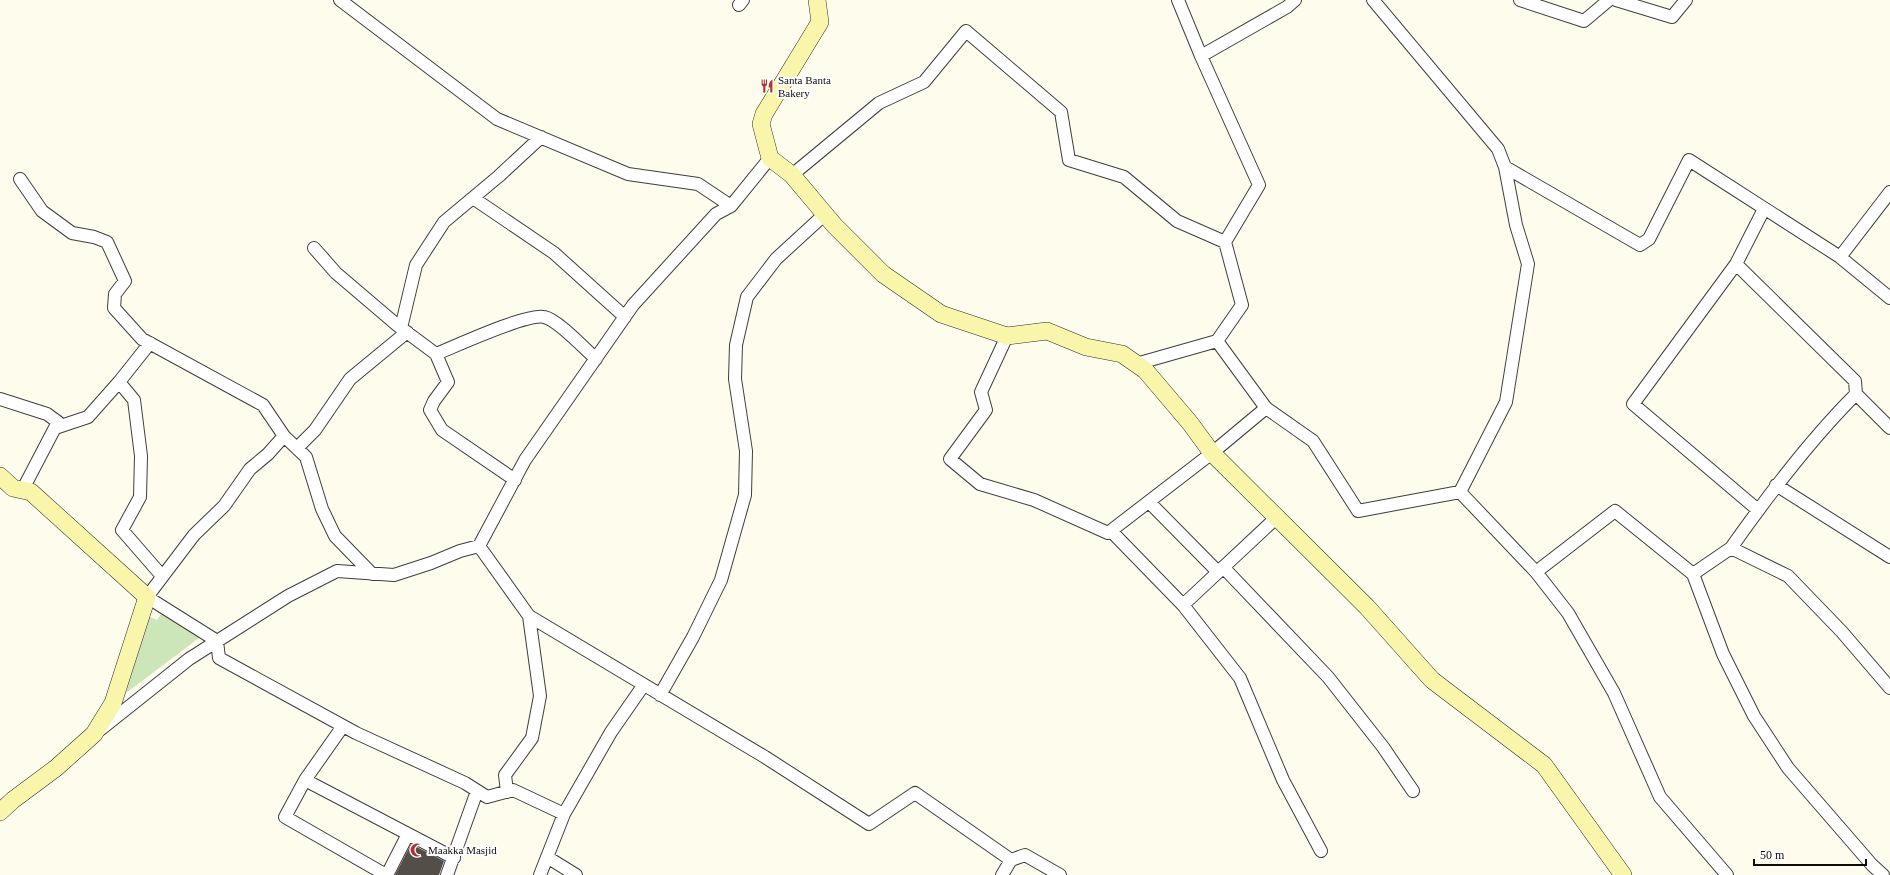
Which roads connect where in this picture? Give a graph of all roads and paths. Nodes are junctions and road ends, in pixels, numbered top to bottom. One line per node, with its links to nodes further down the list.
1 (340, 0): 11 (street)
2 (817, 0): 12 (street)
3 (1178, 0): 10 (street)
4 (1295, 0): 10 (street)
5 (1373, 0): 13 (street)
6 (1520, 0): 7 (street)
7 (1609, 0)
8 (1616, 0): 9 (street)
9 (1686, 0)
10 (1201, 56): 21 (street)
11 (541, 138): 17 (street); 18 (street)
12 (770, 158): 14 (street); 18 (street)
13 (1505, 167): 19 (street); 47 (street)
14 (792, 175): 20 (street); 21 (street)
15 (20, 179): 30 (street)
16 (1890, 192): 23 (street)
17 (474, 198): 26 (street); 27 (street)
18 (731, 206): 26 (street)
19 (1764, 208): 23 (street); 24 (street)
20 (825, 214): 28 (street); 66 (street)
21 (1225, 242): 29 (street)
22 (314, 248): 27 (street)
23 (1840, 257): 25 (street)
24 (1736, 264): 35 (street); 49 (street)
25 (1890, 298)
26 (625, 317): 32 (street)
27 (404, 330): 31 (street); 41 (street)
28 (1007, 336): 33 (street); 51 (street)
29 (1217, 342): 33 (street); 37 (street)
30 (150, 344): 34 (street); 40 (street)
31 (436, 354): 32 (street); 44 (street)
32 (596, 359): 44 (street)
33 (1136, 364): 42 (street)
34 (119, 382): 38 (street); 59 (street)
35 (1856, 394): 39 (street); 45 (street)
36 (0, 399): 38 (street)
37 (1266, 408): 42 (street); 47 (street)
38 (55, 428): 46 (street)
39 (1890, 428)
40 (284, 436): 41 (street); 59 (street)
41 (297, 448): 57 (street)
42 (1212, 454): 48 (street); 50 (street)
43 (0, 476): 46 (street)
44 (515, 480): 52 (street)
45 (1776, 485): 49 (street); 54 (street)
46 (13, 488): 60 (street)
47 (1460, 492): 56 (street)
48 (1149, 502): 51 (street); 55 (street)
49 (1758, 510): 53 (street)
50 (1277, 517): 55 (street); 86 (street)
51 (1111, 531): 61 (street)
52 (479, 546): 57 (street); 62 (street)
53 (1731, 548): 58 (street); 65 (street)
54 (1890, 557)
55 (1220, 569): 61 (street); 71 (street)
56 (1536, 572): 58 (street); 87 (street)
57 (372, 574): 63 (street)
58 (1693, 574): 88 (street)
59 (162, 576): 60 (street)
60 (147, 597): 63 (street); 68 (street)
61 (1183, 605): 76 (street)
62 (529, 616): 64 (street); 72 (street)
63 (217, 641): 67 (street); 68 (street)
64 (643, 686): 66 (street); 74 (street)
65 (1890, 688)
66 (660, 695): 79 (street)
67 (343, 726): 69 (street); 70 (street)
68 (94, 734): 73 (street)
69 (306, 780): 75 (street); 80 (street)
70 (476, 791): 72 (street); 78 (street)
71 (1414, 791)
72 (507, 792): 74 (street)
73 (0, 812)
74 (564, 814): 77 (street)
75 (408, 834): 78 (street); 80 (street)
76 (1322, 851)
77 (547, 857): 82 (street); 83 (street)
78 (454, 858): 81 (street)
79 (1011, 860): 84 (street); 85 (street)
80 (387, 875)
81 (447, 875)
82 (540, 875)
83 (576, 875)
84 (1002, 875)
85 (1060, 875)
86 (1623, 875)
87 (1727, 875)
88 (1883, 875)

